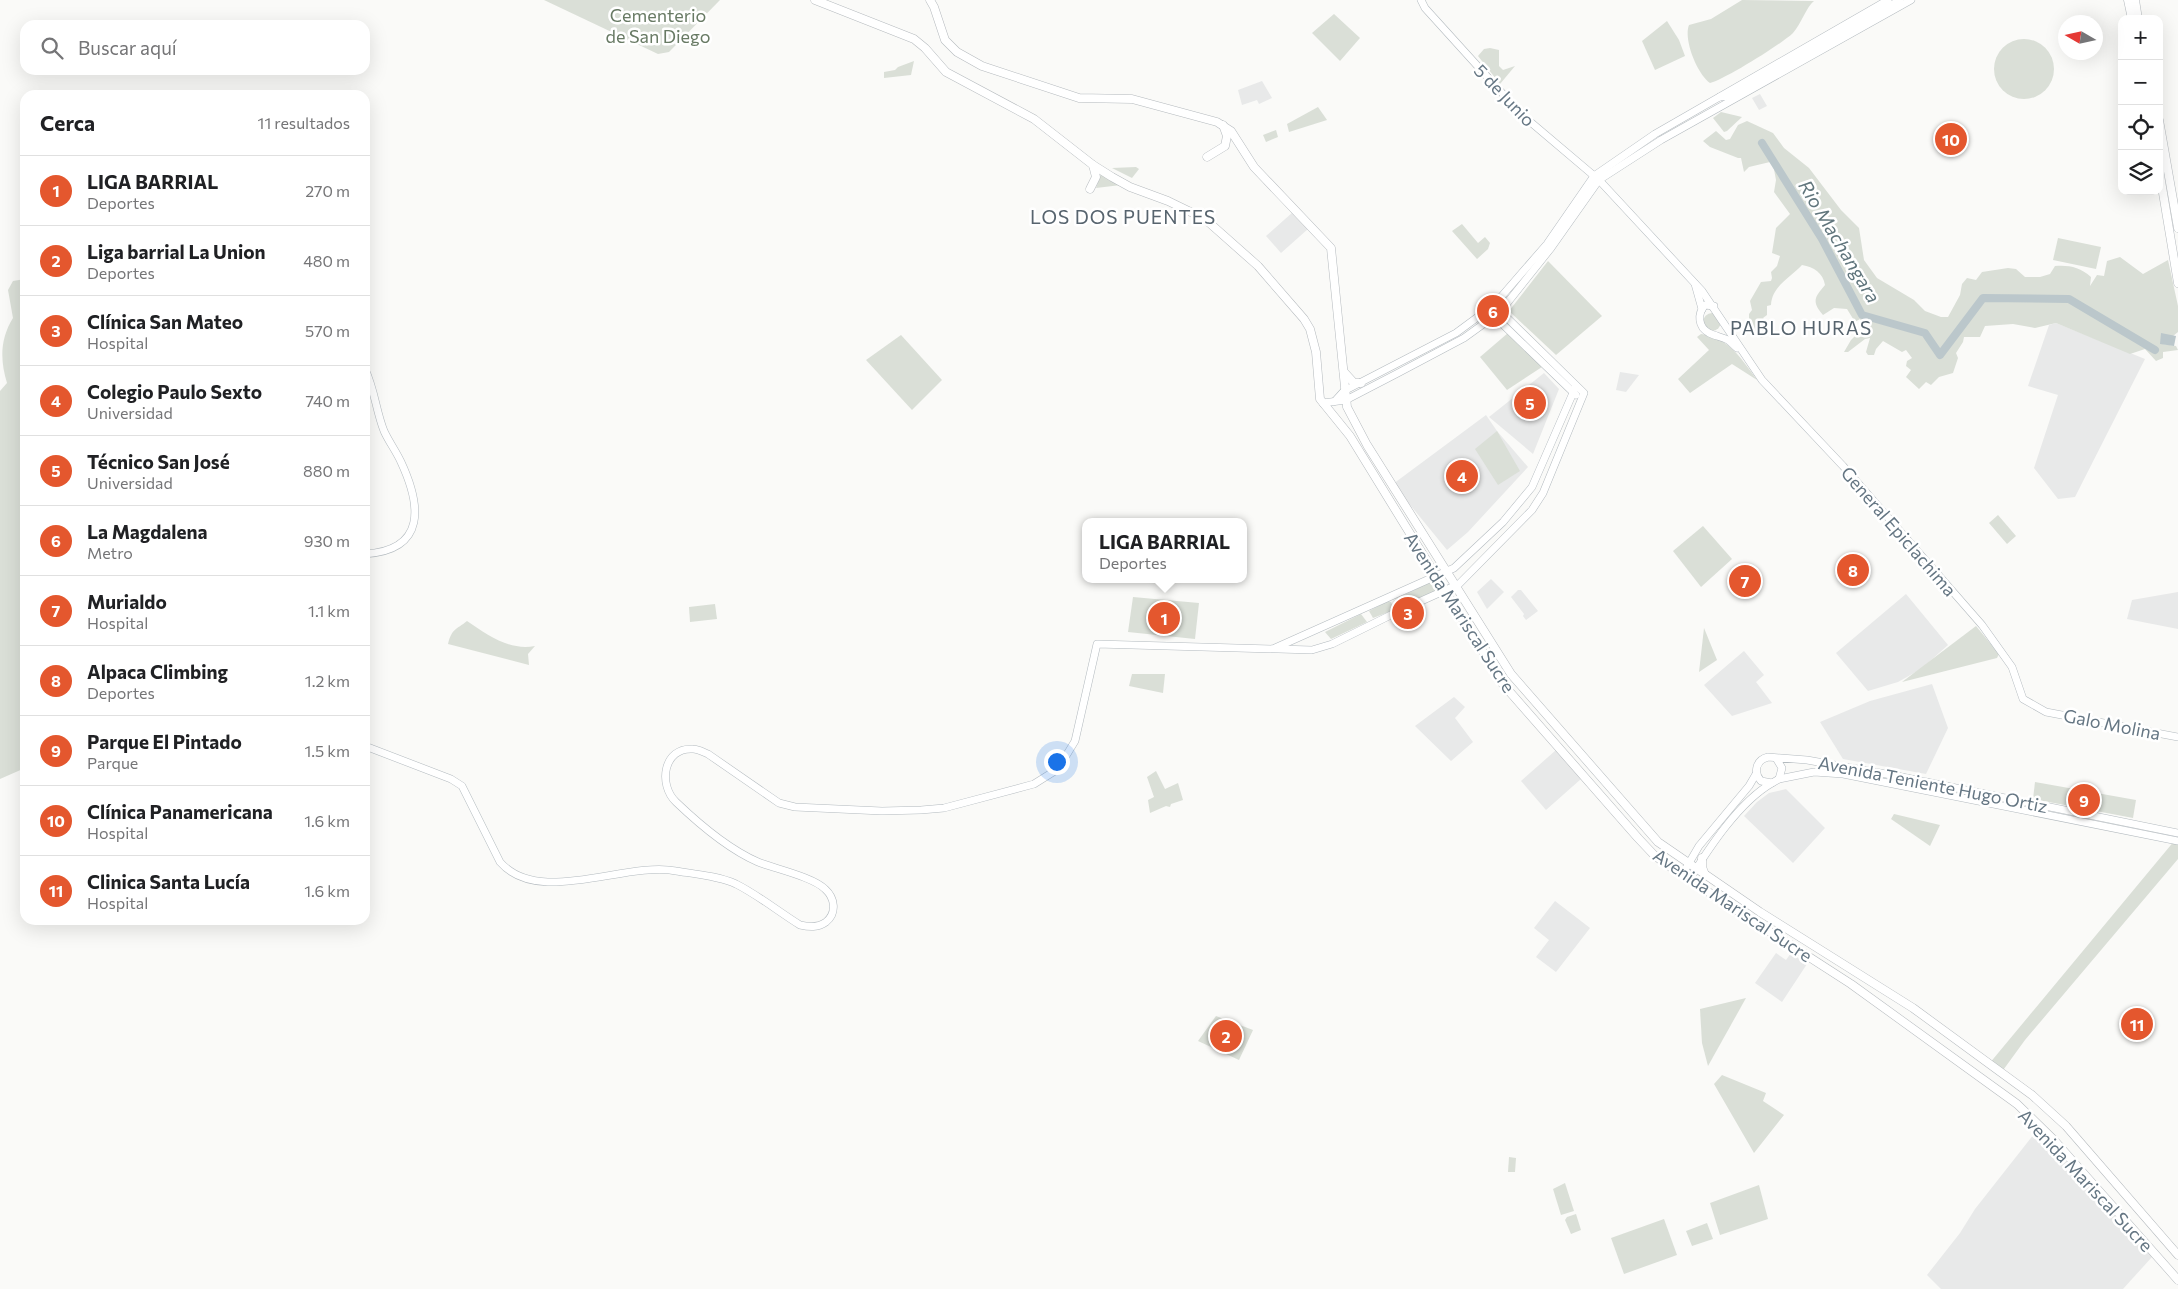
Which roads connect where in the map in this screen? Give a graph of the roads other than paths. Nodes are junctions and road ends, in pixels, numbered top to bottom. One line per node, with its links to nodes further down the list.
1 (815, 0): 18 (main road, Avenida Mariscal Sucre)
2 (930, 0): 16 (main road)
3 (1421, 0): 20 (street, 5 de Junio)
4 (1888, 0): 14 (street)
5 (1900, 0): 13 (street)
6 (1911, 0): 15 (street)
7 (2128, 0): 10 (main road)
8 (2135, 0): 11 (main road)
9 (2139, 0): 12 (main road)
10 (2131, 15)
11 (2137, 15)
12 (2141, 15)
13 (1730, 96): 14 (street); 15 (street)
14 (1719, 97): 20 (street)
15 (1724, 105): 20 (street)
16 (1223, 125): 17 (main road); 35 (main road, Avenida Mariscal Sucre)
17 (1208, 157)
18 (1093, 165): 22 (main road); 42 (main road, Avenida Mariscal Sucre)
19 (2163, 175): 23 (main road)
20 (1597, 178): 24 (street); 27 (street); 29 (street)
21 (2163, 178): 25 (main road)
22 (1090, 190)
23 (2178, 228)
24 (1694, 284): 26 (street); 28 (street)
25 (2178, 284)
26 (1714, 306): 28 (street); 30 (street)
27 (1491, 307): 29 (street); 31 (street)
28 (1702, 309): 33 (street)
29 (1497, 314): 32 (street); 38 (street)
30 (1722, 320): 33 (street); 34 (street, General Epiclachima)
31 (1471, 322): 32 (street); 37 (street)
32 (1477, 328): 40 (street)
33 (1715, 335): 34 (street, General Epiclachima)
34 (1742, 352): 49 (street, General Epiclachima)
35 (1342, 368): 37 (main road); 39 (main road, Avenida Mariscal Sucre)
36 (370, 382): 43 (street)
37 (1361, 382): 39 (street)
38 (1574, 389): 44 (street); 46 (street)
39 (1344, 390): 40 (main road, Avenida Mariscal Sucre); 41 (street)
40 (1346, 400): 41 (street); 44 (main road, Avenida Mariscal Sucre)
41 (1335, 401): 42 (street)
42 (1323, 403): 45 (main road, Avenida Mariscal Sucre)
43 (370, 553)
44 (1446, 572): 45 (street); 46 (main road, Avenida Mariscal Sucre)
45 (1437, 576): 47 (main road, Avenida Mariscal Sucre); 48 (street)
46 (1455, 586): 47 (street); 58 (main road, Avenida Mariscal Sucre)
47 (1446, 590): 48 (street); 60 (main road, Avenida Mariscal Sucre)
48 (1272, 650): 51 (street)
49 (2046, 712): 50 (street, Galo Molina)
50 (2178, 737)
51 (370, 748)
52 (1776, 758): 53 (street); 54 (street); 55 (street, Avenida Teniente Hugo Ortiz)
53 (1756, 774): 54 (street); 58 (street)
54 (1776, 781): 56 (street, Avenida Teniente Hugo Ortiz); 57 (street, Avenida Teniente Hugo Ortiz)
55 (2178, 833)
56 (2178, 841)
57 (1702, 858): 59 (street, Avenida Teniente Hugo Ortiz); 61 (main road)
58 (1688, 864): 59 (main road, Avenida Mariscal Sucre); 60 (street)
59 (1696, 869): 61 (main road, Avenida Mariscal Sucre); 62 (street, Avenida Teniente Hugo Ortiz)
60 (1682, 875): 62 (main road, Avenida Mariscal Sucre)
61 (1705, 875): 63 (main road, Avenida Mariscal Sucre)
62 (1689, 880): 64 (main road, Avenida Mariscal Sucre)
63 (2178, 1255)
64 (2177, 1278)

